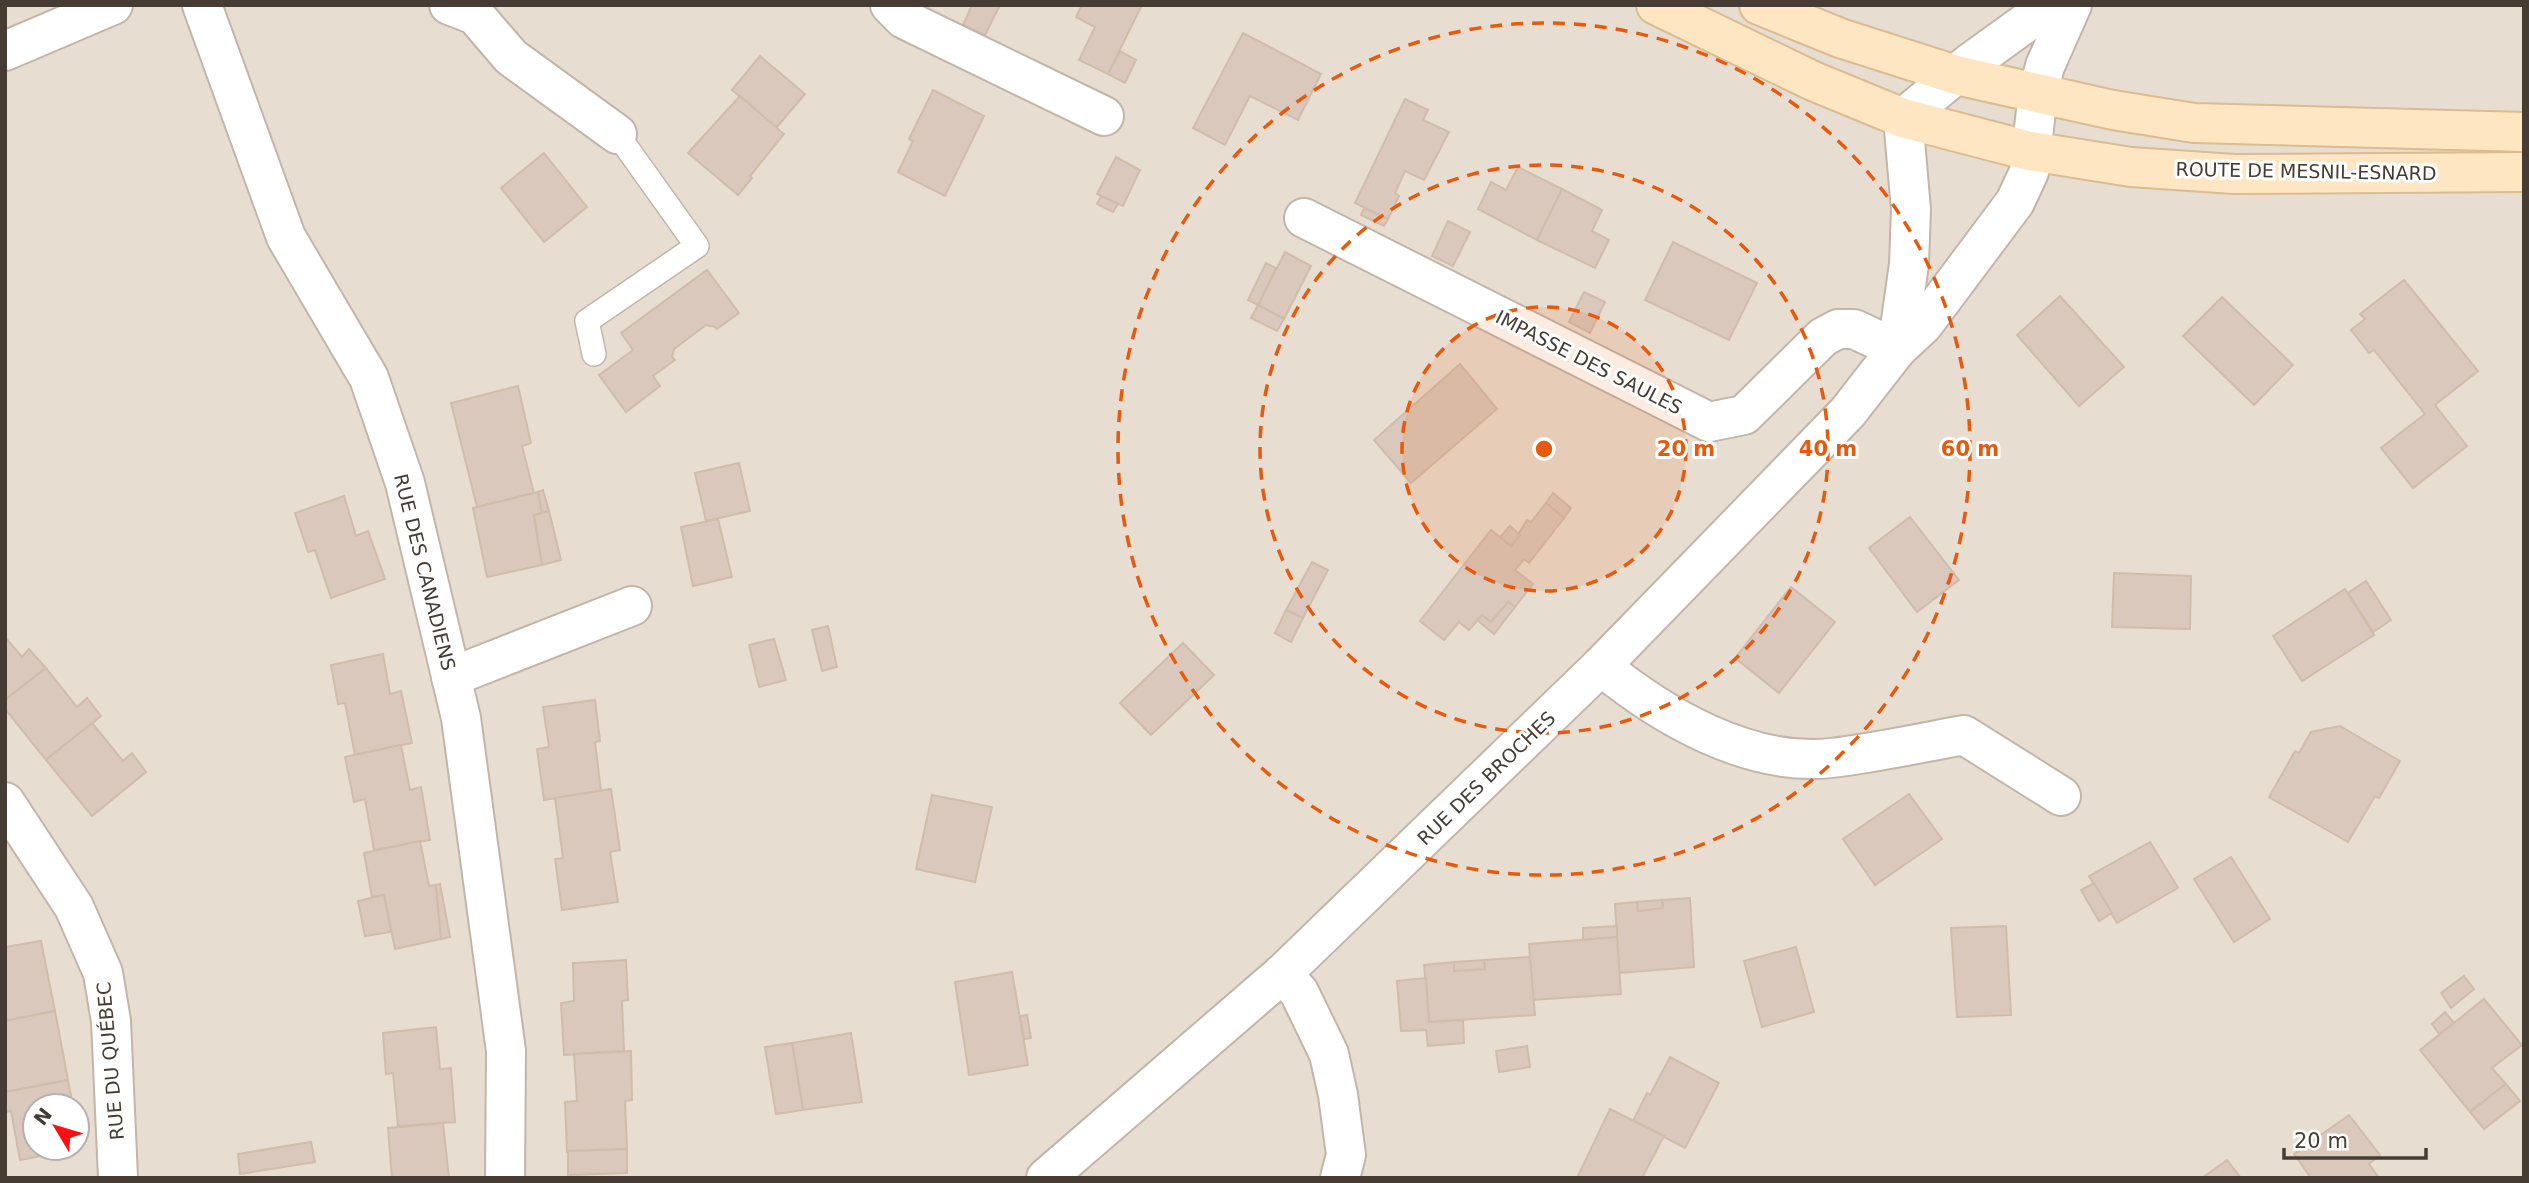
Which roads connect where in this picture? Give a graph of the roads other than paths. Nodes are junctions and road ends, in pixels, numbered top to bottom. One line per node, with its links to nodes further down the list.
1 (113, 5): 9 (street)
2 (202, 5): 23 (street, RUE DES CANADIENS)
3 (449, 5): 15 (street)
4 (890, 5): 12 (street)
5 (1656, 5): 13 (main road, ROUTE DE MESNIL-ESNARD)
6 (1759, 5): 10 (main road)
7 (2062, 5): 10 (street)
8 (2072, 5): 11 (street, RUE DES BROCHES)
9 (5, 51)
10 (1956, 75): 11 (main road); 13 (street)
11 (2038, 93): 14 (main road); 16 (street, RUE DES BROCHES)
12 (1104, 116)
13 (1903, 118): 16 (main road, ROUTE DE MESNIL-ESNARD); 19 (street)
14 (2524, 132)
15 (617, 134): 20 (lane)
16 (2030, 151): 17 (main road, ROUTE DE MESNIL-ESNARD); 19 (street, RUE DES BROCHES)
17 (2524, 172)
18 (1304, 218): 19 (street, IMPASSE DES SAULES)
19 (1897, 349): 22 (street, RUE DES BROCHES)
20 (594, 354)
21 (632, 606): 23 (street)
22 (1601, 666): 24 (street); 26 (street, RUE DES BROCHES)
23 (451, 677): 28 (street, RUE DES CANADIENS)
24 (2061, 796)
25 (5, 802): 27 (street, RUE DU QUÉBEC)
26 (1282, 974): 29 (street, RUE DES BROCHES); 30 (street)
27 (118, 1178)
28 (505, 1178)
29 (1046, 1178)
30 (1340, 1178)

